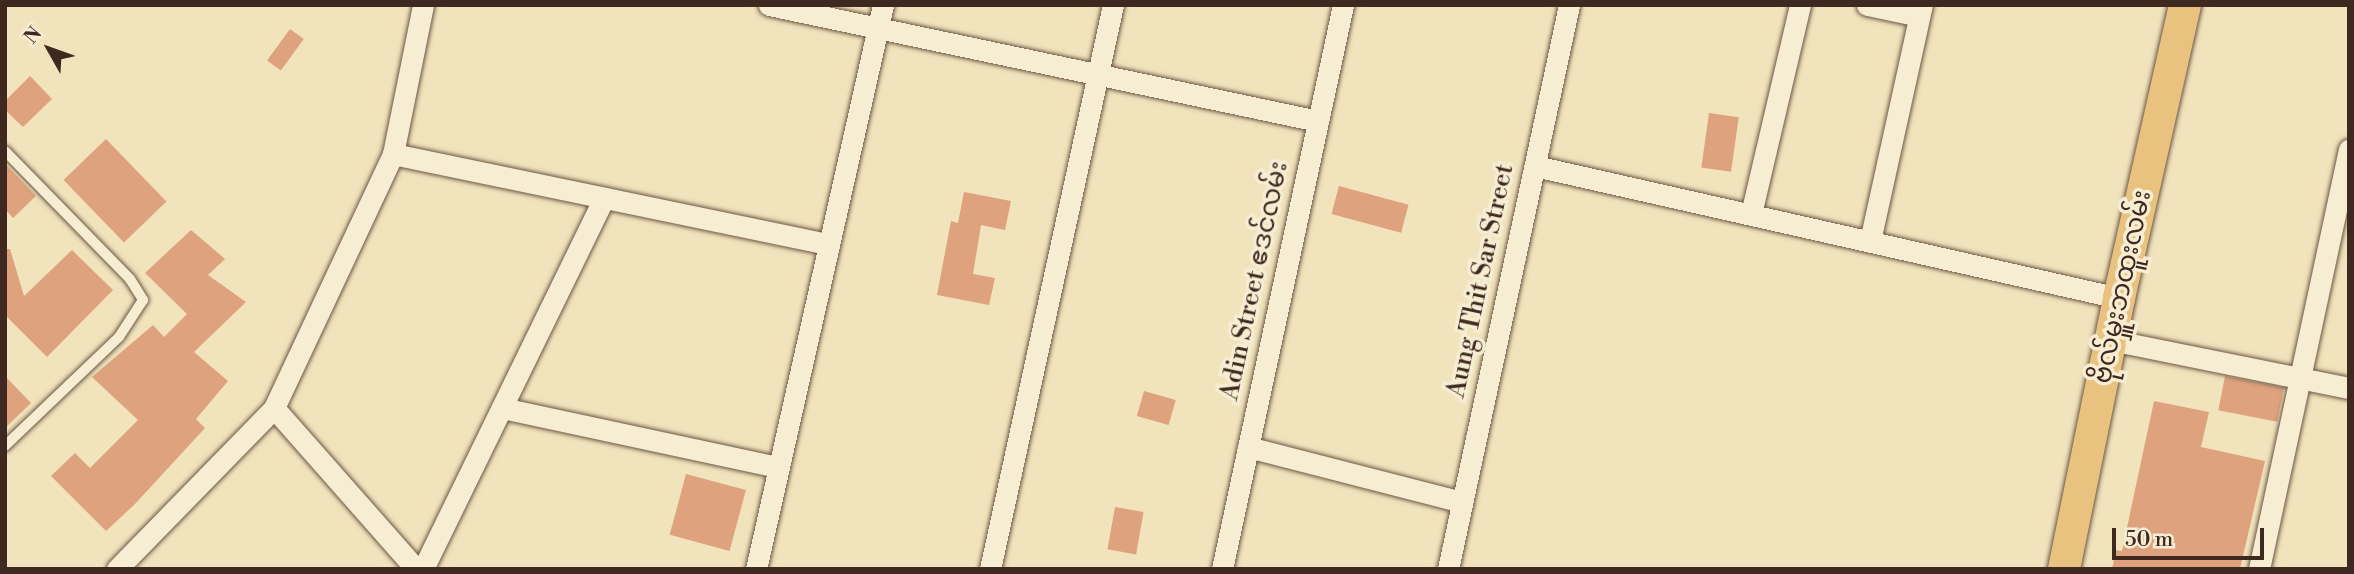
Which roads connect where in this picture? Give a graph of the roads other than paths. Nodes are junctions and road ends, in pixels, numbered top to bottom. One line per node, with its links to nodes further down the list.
1 (423, 5): 16 (street)
2 (769, 5): 11 (street)
3 (883, 5): 11 (street)
4 (1113, 5): 12 (street)
5 (1343, 5): 13 (street, Adin Street ဧဒင်လမ်း)
6 (1569, 5): 17 (street, Aung Thit Sar Street)
7 (1800, 5): 20 (street)
8 (1867, 5): 10 (street)
9 (2185, 5): 23 (main road, ဗိုလ်မှူးဘထူးလမ်း)
10 (1920, 11): 21 (street)
11 (878, 27): 12 (street); 22 (street)
12 (1098, 76): 13 (street); 37 (street)
13 (1318, 121): 30 (street, Adin Street ဧဒင်လမ်း)
14 (2349, 150): 19 (street)
15 (5, 151): 29 (lane)
16 (393, 154): 18 (street); 27 (street)
17 (1535, 166): 20 (street); 32 (street, Aung Thit Sar Street)
18 (604, 198): 22 (street); 28 (street)
19 (2342, 212): 25 (street)
20 (1751, 214): 21 (street)
21 (1870, 241): 23 (street)
22 (827, 244): 31 (street)
23 (2119, 298): 24 (main road, ဗိုလ်မှူးဘထူးလမ်း)
24 (2110, 340): 25 (street); 40 (main road, ဗိုလ်မှူးဘထူးလမ်း)
25 (2300, 378): 26 (street); 41 (street)
26 (2349, 388)
27 (274, 408): 33 (street); 34 (street)
28 (502, 408): 31 (street); 35 (street)
29 (5, 446)
30 (1248, 447): 32 (street); 38 (street, Adin Street ဧဒင်လမ်း)
31 (778, 467): 36 (street)
32 (1462, 502): 39 (street, Aung Thit Sar Street)
33 (117, 569)
34 (416, 569)
35 (423, 569)
36 (756, 569)
37 (990, 569)
38 (1222, 569)
39 (1448, 569)
40 (2064, 569)
41 (2259, 569)

